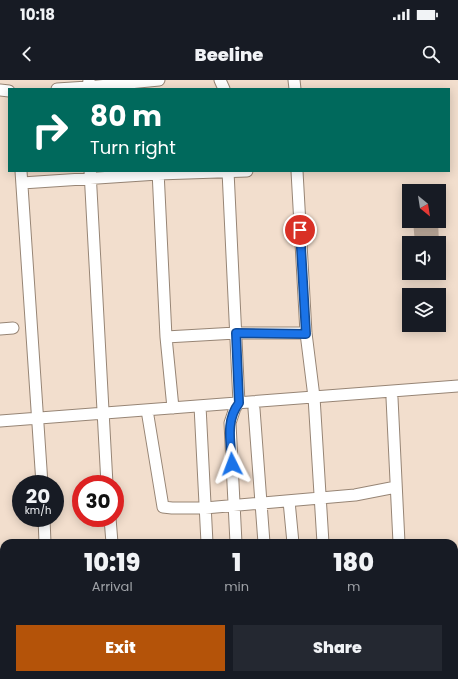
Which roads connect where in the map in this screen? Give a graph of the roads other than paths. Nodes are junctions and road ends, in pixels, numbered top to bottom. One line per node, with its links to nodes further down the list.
1 (154, 83): 2 (street)
2 (88, 85): 3 (street)
3 (65, 88)
4 (21, 172): 9 (street)
5 (158, 172): 6 (street); 8 (street); 14 (street)
6 (228, 172): 12 (street)
7 (297, 172): 13 (street)
8 (90, 175): 9 (street); 23 (street)
9 (22, 183): 24 (street)
10 (13, 328): 11 (street)
11 (0, 329)
12 (236, 333): 13 (street); 14 (street); 18 (street)
13 (306, 334): 16 (street)
14 (166, 337): 20 (street)
15 (458, 386): 16 (street)
16 (314, 397): 18 (street); 29 (street)
17 (392, 398): 28 (street)
18 (239, 403): 19 (street); 32 (street)
19 (200, 406): 20 (street); 33 (street)
20 (173, 408): 22 (street)
21 (254, 409): 31 (street)
22 (147, 410): 23 (street); 33 (street)
23 (104, 413): 24 (street); 27 (street)
24 (38, 418): 25 (street); 26 (street)
25 (0, 421)
26 (41, 475)
27 (107, 475)
28 (396, 487): 29 (street); 43 (street)
29 (320, 497): 30 (street); 42 (street)
30 (289, 501): 31 (street); 41 (street)
31 (261, 502): 32 (street); 40 (street)
32 (235, 505): 33 (street); 39 (street)
33 (205, 508): 38 (street)
34 (44, 527): 36 (street)
35 (111, 527): 37 (street)
36 (45, 539)
37 (112, 539)
38 (207, 539)
39 (236, 539)
40 (264, 539)
41 (293, 539)
42 (323, 539)
43 (399, 539)

